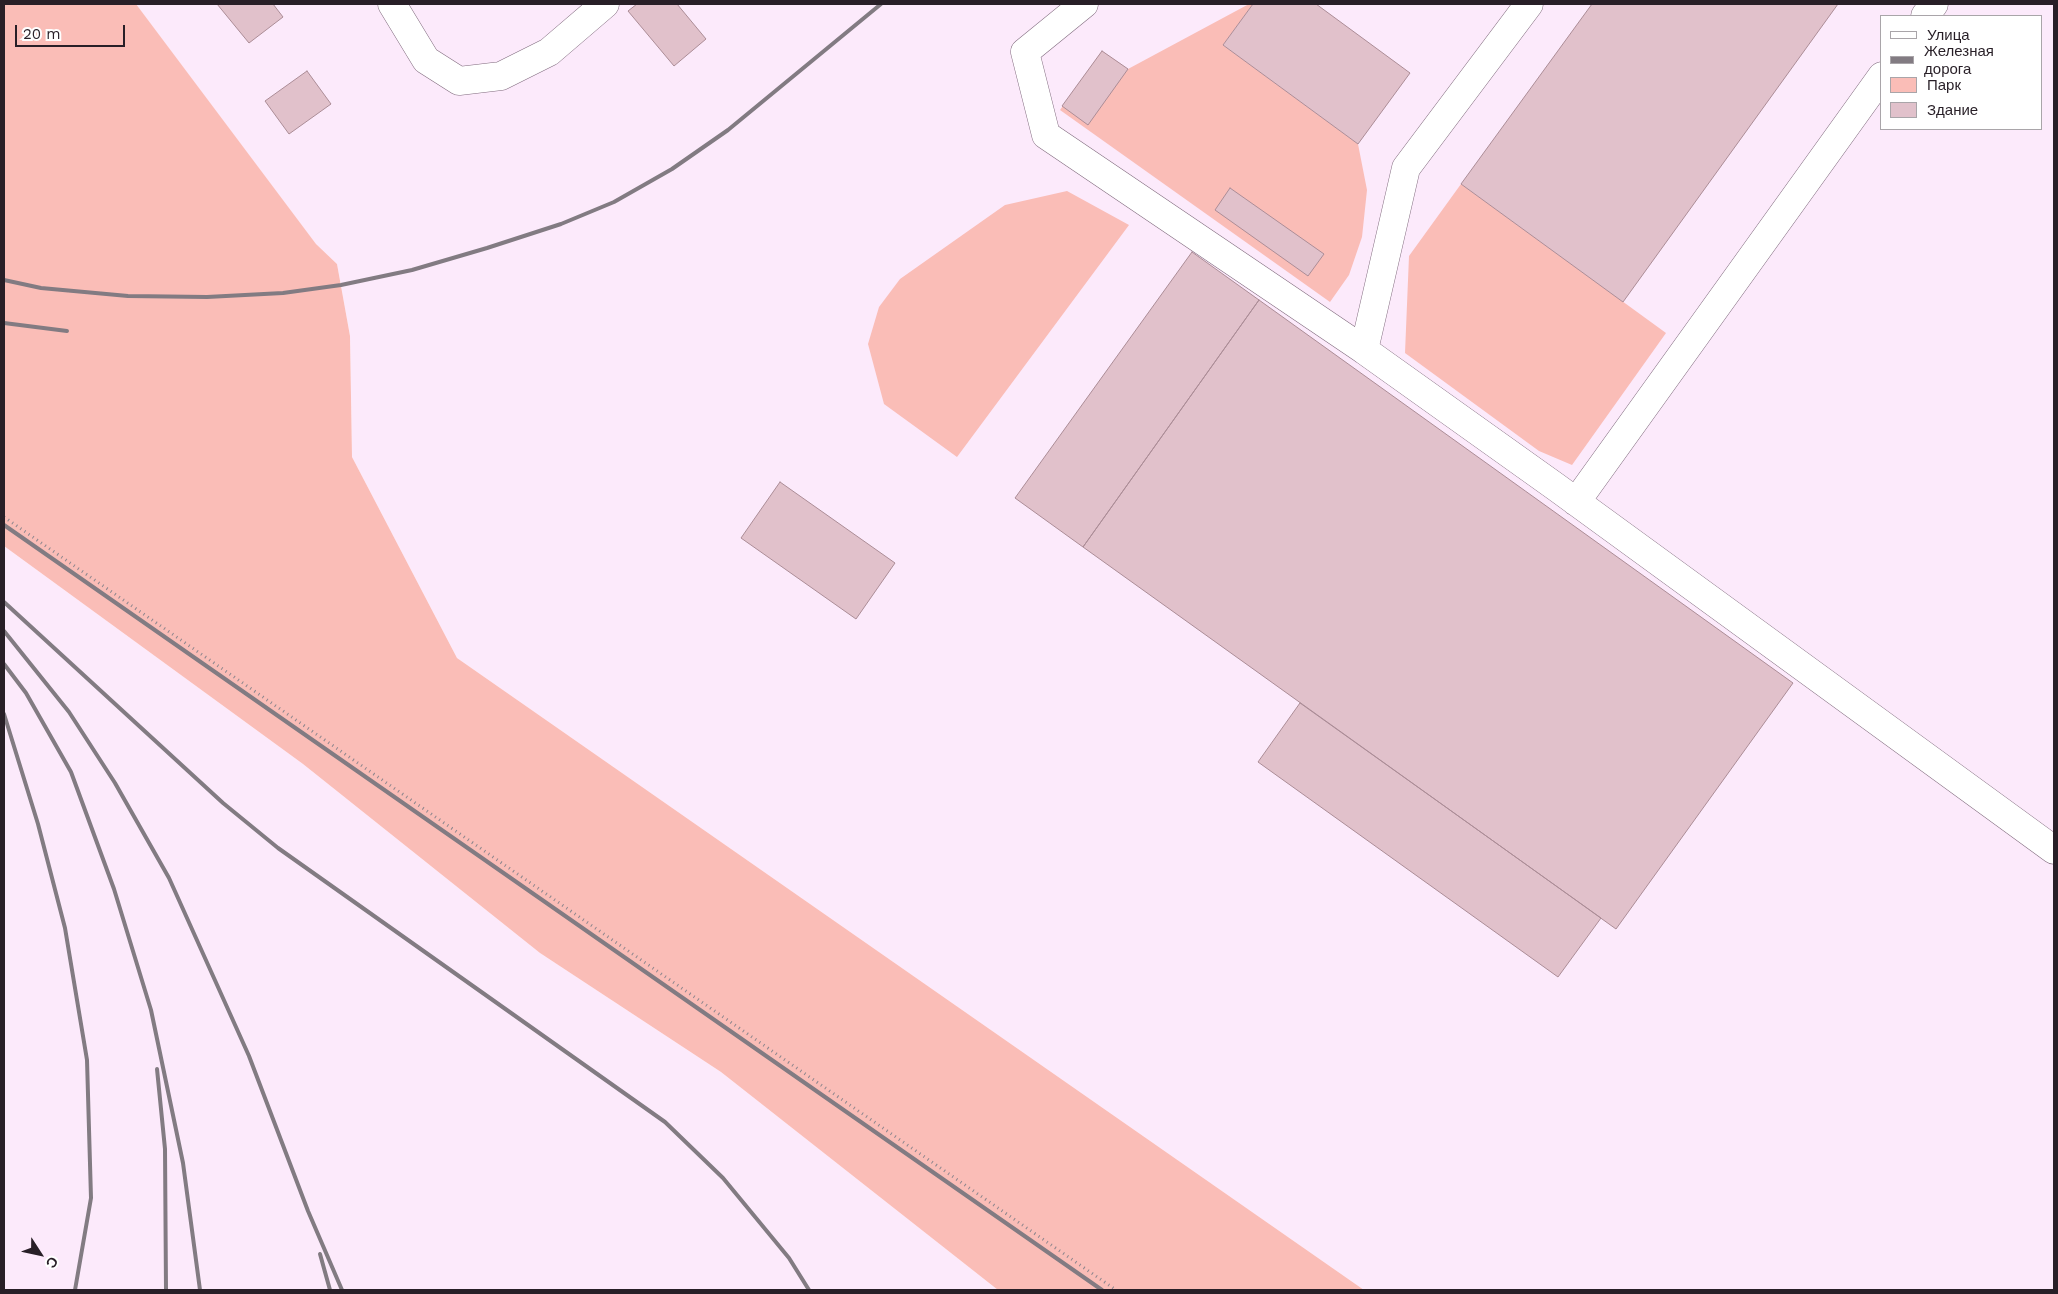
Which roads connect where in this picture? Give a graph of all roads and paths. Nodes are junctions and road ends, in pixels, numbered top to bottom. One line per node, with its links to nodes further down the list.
1 (392, 4): 2 (lane)
2 (605, 4)
3 (1084, 4): 8 (lane)
4 (1529, 4): 8 (lane)
5 (1934, 4): 6 (lane)
6 (1926, 15)
7 (1880, 79): 9 (lane)
8 (1364, 350): 9 (lane)
9 (1576, 502): 11 (lane)
10 (4, 517): 12 (path)
11 (2054, 850)
12 (1116, 1290)

